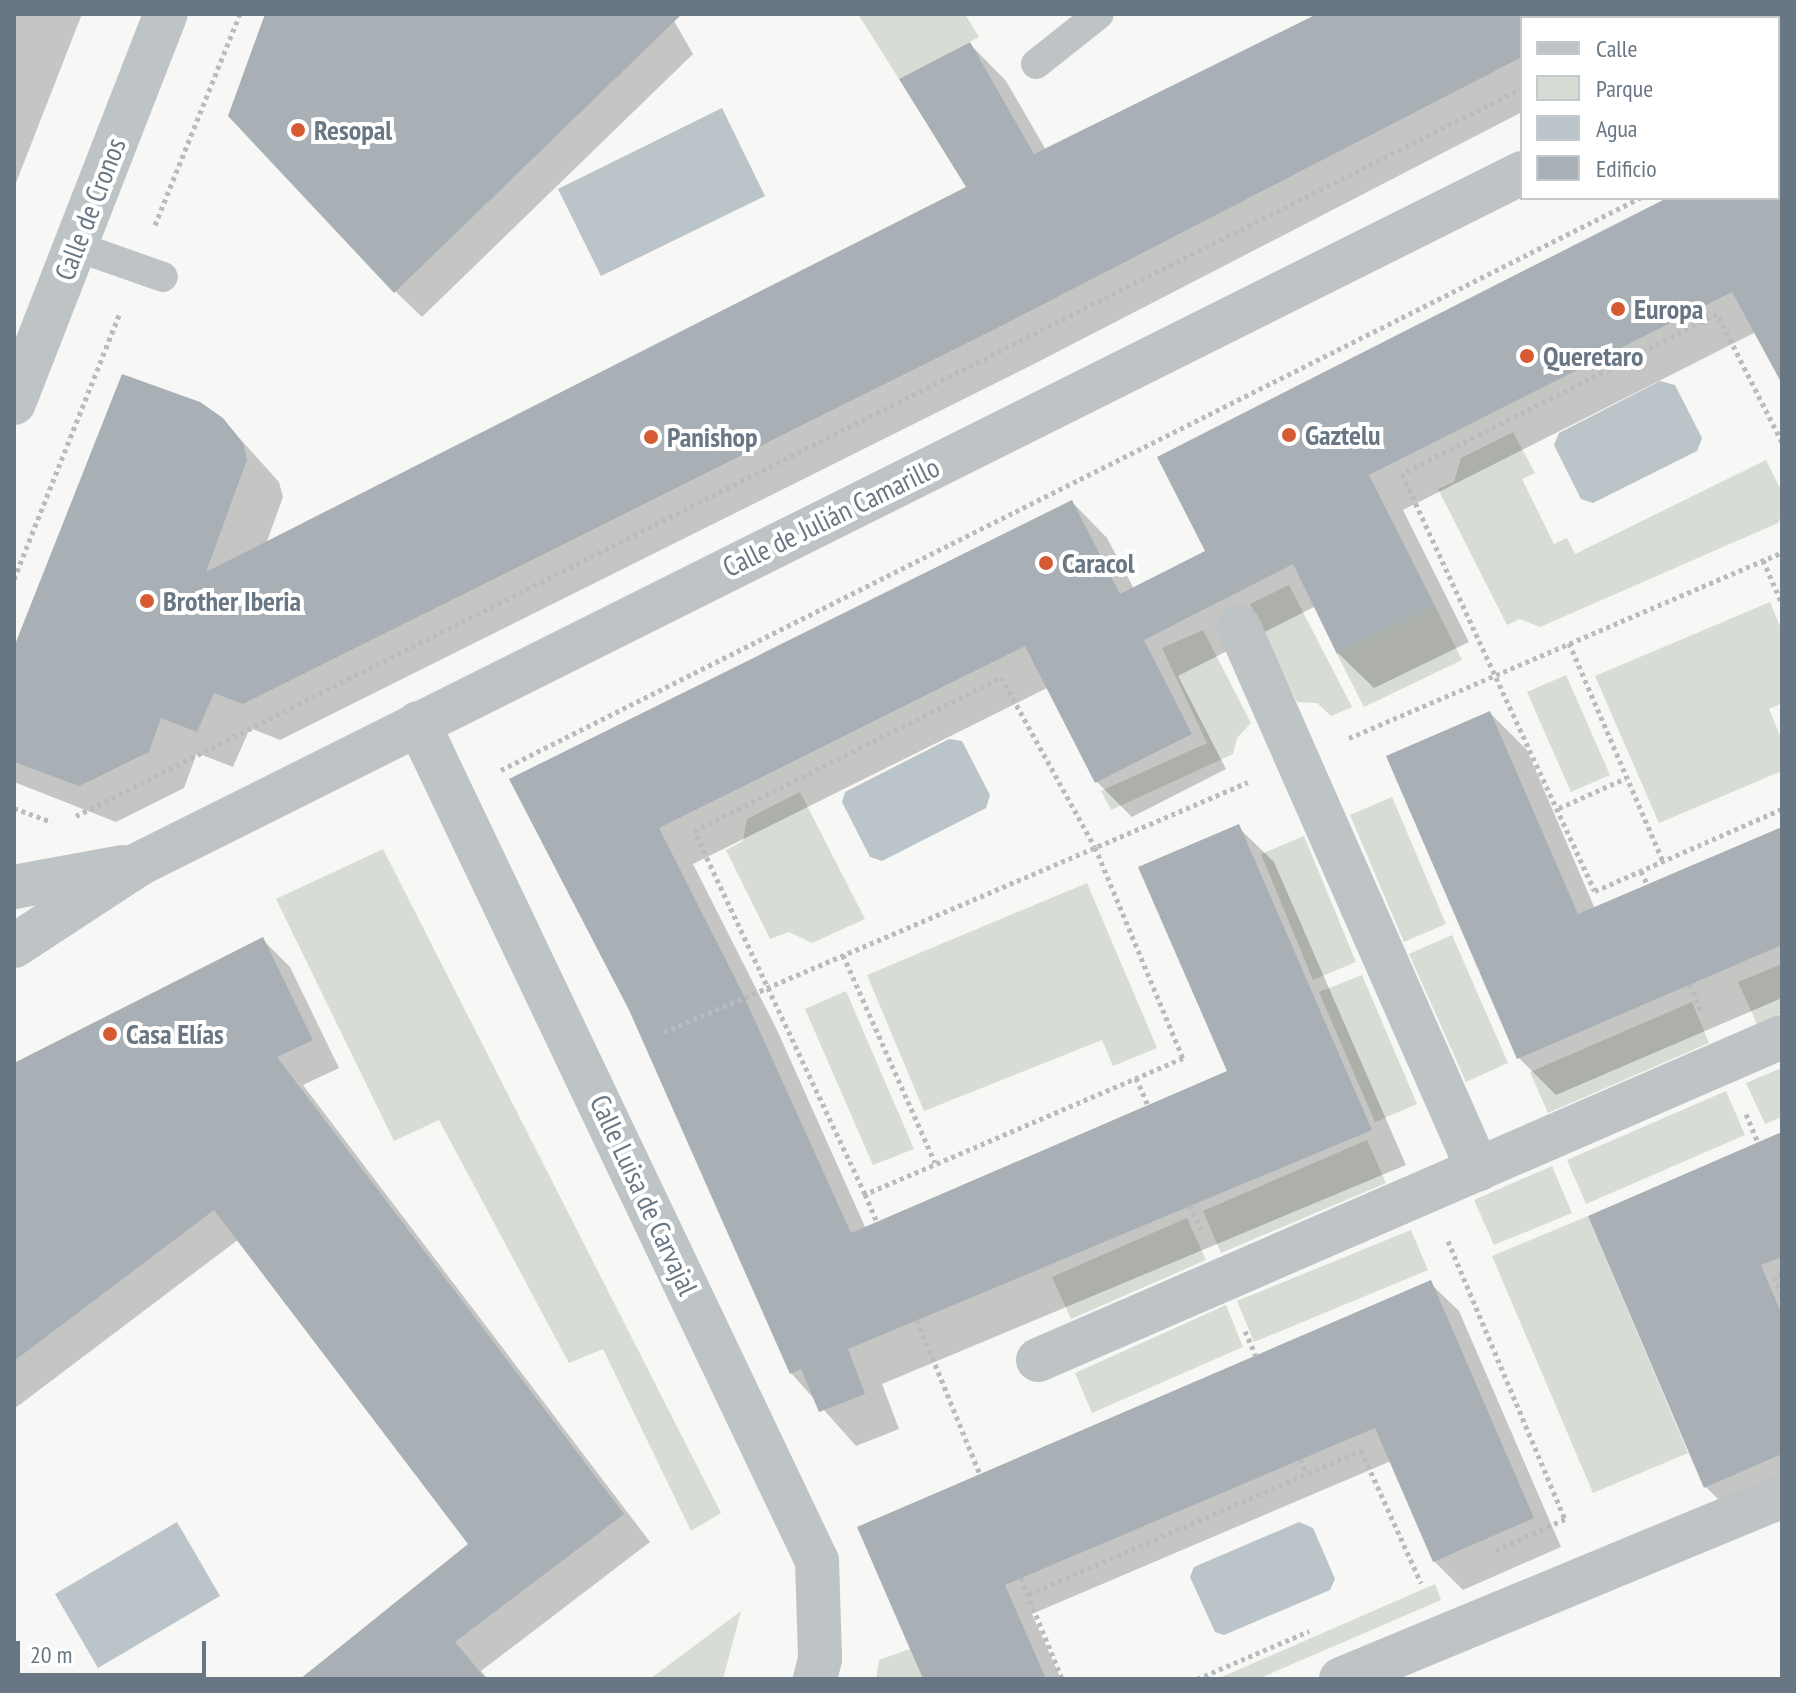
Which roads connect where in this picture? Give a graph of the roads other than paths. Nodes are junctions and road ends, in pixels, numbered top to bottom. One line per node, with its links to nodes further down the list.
1 (166, 14): 5 (street, Calle de Cronos)
2 (1099, 14): 3 (lane)
3 (1036, 64)
4 (1520, 174): 9 (street, Calle de Julián Camarillo)
5 (75, 246): 6 (lane); 7 (street, Calle de Cronos)
6 (163, 277)
7 (14, 403)
8 (1239, 627): 14 (street)
9 (418, 723): 10 (street, Calle de Julián Camarillo); 17 (street, Calle Luisa de Carvajal)
10 (141, 863): 11 (street, Calle de Julián Camarillo); 12 (street, Calle de Julián Camarillo)
11 (14, 887)
12 (14, 946)
13 (1782, 1037): 14 (street)
14 (1478, 1170): 15 (street)
15 (1038, 1360)
16 (1782, 1496): 18 (street)
17 (815, 1679)
18 (1341, 1679)

